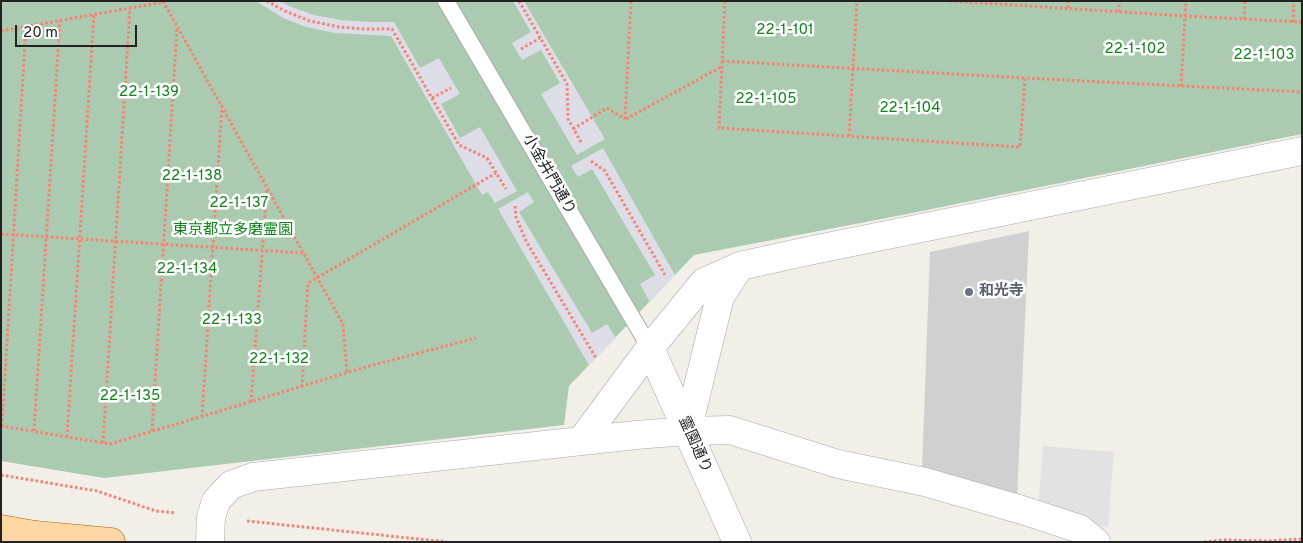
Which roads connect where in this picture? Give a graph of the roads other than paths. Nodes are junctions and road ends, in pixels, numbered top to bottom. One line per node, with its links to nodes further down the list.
1 (446, 1): 4 (lane, 小金井門通り)
2 (1302, 151): 3 (street)
3 (740, 266): 4 (street); 5 (street)
4 (650, 348): 5 (street, 霊園通り); 6 (street)
5 (687, 431): 6 (street); 10 (street, 霊園通り); 11 (street)
6 (581, 441): 9 (street)
7 (1, 529): 8 (main road)
8 (111, 542)
9 (210, 542)
10 (737, 542)
11 (1096, 542)

